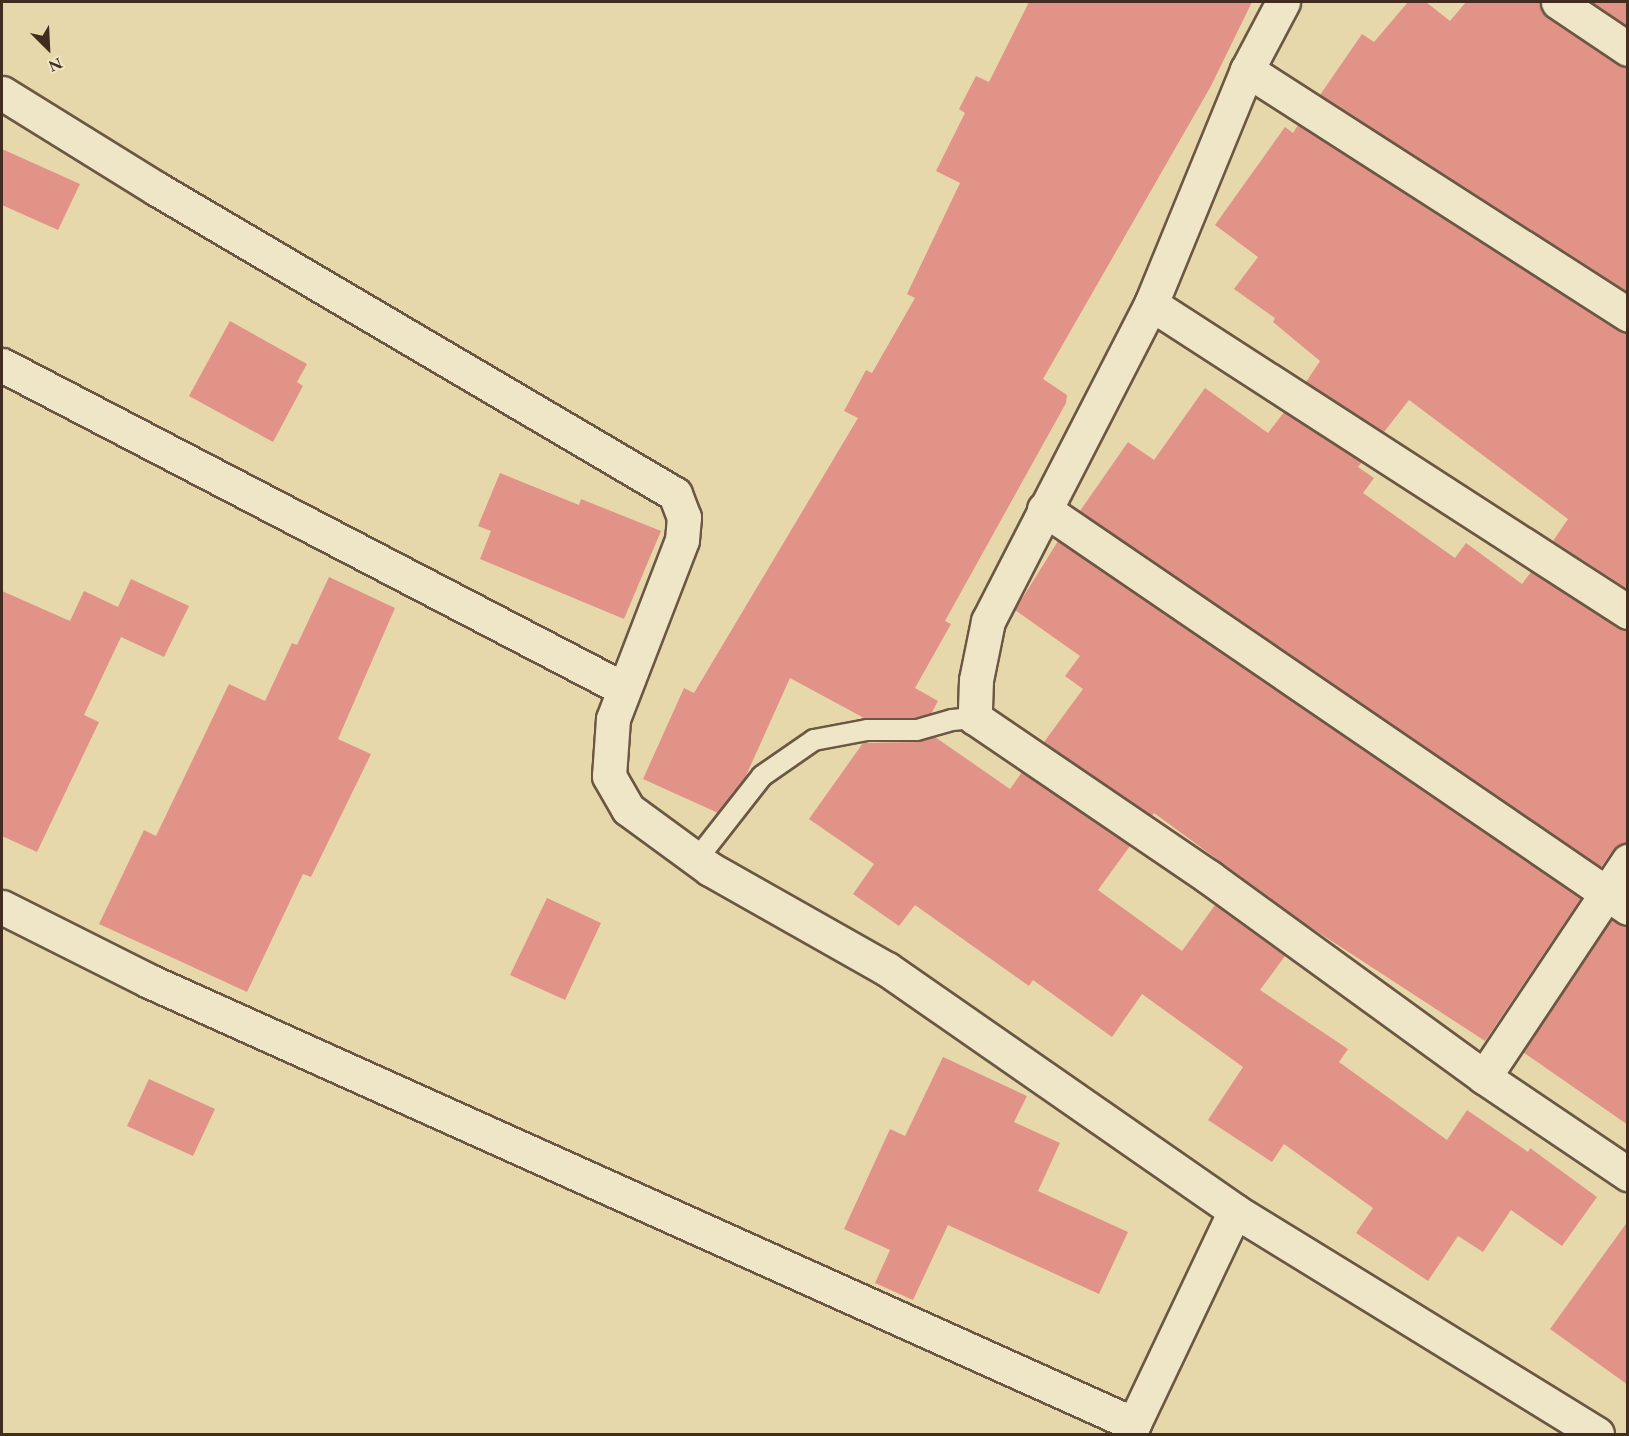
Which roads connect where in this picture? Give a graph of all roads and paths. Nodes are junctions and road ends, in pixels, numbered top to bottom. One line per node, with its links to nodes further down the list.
1 (1283, 2): 4 (street)
2 (1558, 2): 3 (street)
3 (1628, 49)
4 (1247, 70): 6 (street); 7 (street)
5 (2, 93): 11 (street)
6 (1151, 304): 9 (street); 10 (street)
7 (1628, 315)
8 (2, 365): 11 (street)
9 (1044, 508): 12 (street); 15 (street)
10 (1628, 612)
11 (624, 689): 13 (street)
12 (975, 718): 13 (lane); 17 (street)
13 (697, 859): 19 (street)
14 (1628, 861): 15 (street)
15 (1616, 901): 17 (street)
16 (2, 907): 20 (street)
17 (1484, 1077): 18 (street)
18 (1628, 1174)
19 (1235, 1211): 20 (street); 21 (street)
20 (1131, 1429)
21 (1597, 1434)

